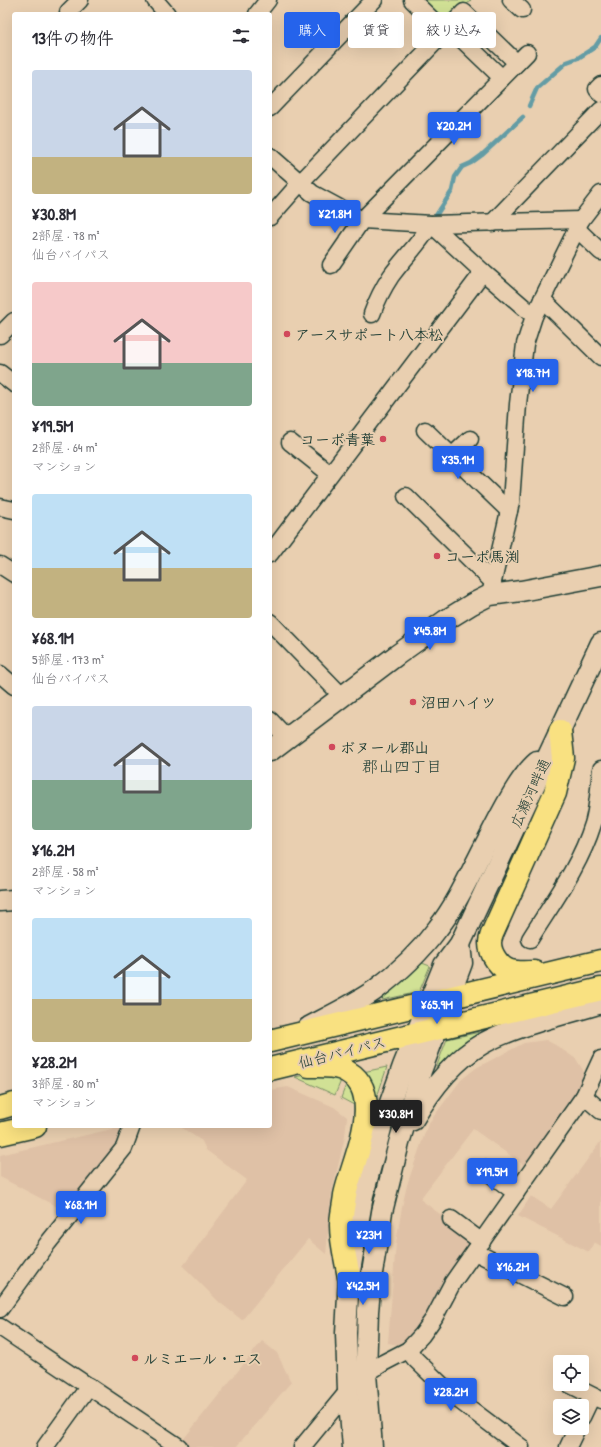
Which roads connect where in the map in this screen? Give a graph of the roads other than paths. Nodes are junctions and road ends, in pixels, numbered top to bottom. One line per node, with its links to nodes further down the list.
1 (80, 0): 6 (street)
2 (154, 0): 7 (street)
3 (268, 0): 8 (street)
4 (374, 0): 16 (street)
5 (412, 0): 9 (street)
6 (68, 12)
7 (165, 12)
8 (259, 12)
9 (426, 12)
10 (496, 37): 13 (street)
11 (429, 48): 19 (street)
12 (468, 48): 13 (street)
13 (502, 78): 22 (street)
14 (601, 85): 15 (street)
15 (601, 94)
16 (272, 106)
17 (601, 110): 23 (street)
18 (272, 158): 19 (street)
19 (300, 183): 21 (street); 22 (street)
20 (601, 194): 25 (street)
21 (272, 215)
22 (362, 220): 24 (street); 27 (street)
23 (492, 223): 24 (street); 25 (street)
24 (431, 224): 28 (street); 30 (street)
25 (579, 224): 26 (street); 29 (street)
26 (601, 252)
27 (331, 264)
28 (483, 272): 31 (street); 39 (street)
29 (542, 299): 31 (street); 32 (street)
30 (372, 314)
31 (534, 316): 43 (street)
32 (601, 357)
33 (0, 373): 34 (street)
34 (12, 382)
35 (425, 430): 38 (street)
36 (470, 439): 38 (street)
37 (290, 442): 39 (street)
38 (452, 456): 43 (street)
39 (330, 474): 44 (street)
40 (406, 496): 48 (street)
41 (0, 507): 42 (street)
42 (12, 510)
43 (509, 511): 48 (street)
44 (272, 551)
45 (0, 565): 46 (street)
46 (12, 573)
47 (601, 576): 48 (street)
48 (491, 589): 53 (street)
49 (272, 624): 53 (street)
50 (601, 643): 56 (street, 広瀬河畔通)
51 (0, 674): 52 (street)
52 (12, 684)
53 (342, 696): 55 (street)
54 (272, 722): 55 (street)
55 (287, 738): 57 (street)
56 (555, 741): 64 (highway); 66 (street, 広瀬河畔通); 70 (street)
57 (272, 750)
58 (601, 769): 59 (street)
59 (598, 824): 62 (street)
60 (12, 900): 61 (street)
61 (0, 901)
62 (530, 939)
63 (601, 961): 64 (highway, 仙台バイパス)
64 (555, 971): 66 (highway, 仙台バイパス)
65 (601, 989): 68 (highway, 仙台バイパス)
66 (439, 1001): 68 (street, 広瀬河畔通); 69 (street, 広瀬河畔通); 70 (highway, 仙台バイパス)
67 (601, 1003): 81 (street)
68 (437, 1028): 69 (highway, 仙台バイパス); 81 (street, 広瀬河畔通)
69 (416, 1034): 73 (highway, 仙台バイパス); 86 (street, 広瀬河畔通)
70 (292, 1036): 71 (highway, 仙台バイパス)
71 (272, 1041)
72 (601, 1059): 74 (street)
73 (274, 1068): 86 (highway)
74 (584, 1096): 77 (street); 83 (street)
75 (12, 1105): 76 (highway)
76 (0, 1108)
77 (601, 1111)
78 (26, 1128): 80 (highway)
79 (131, 1128): 88 (street)
80 (0, 1134)
81 (399, 1144): 91 (street)
82 (484, 1169): 83 (street)
83 (516, 1193): 85 (street)
84 (451, 1219): 85 (street)
85 (478, 1247): 87 (street); 90 (street)
86 (349, 1277): 93 (street, 広瀬河畔通)
87 (565, 1297)
88 (0, 1309)
89 (0, 1327): 92 (street)
90 (408, 1350): 91 (street); 103 (street)
91 (366, 1374): 93 (street); 102 (street)
92 (89, 1386): 98 (street); 99 (street)
93 (348, 1391): 100 (street); 101 (street, 広瀬河畔通)
94 (583, 1391): 95 (street)
95 (597, 1398): 96 (street)
96 (589, 1408)
97 (574, 1435): 104 (street)
98 (45, 1447)
99 (179, 1447)
100 (302, 1447)
101 (353, 1447)
102 (372, 1447)
103 (521, 1447)
104 (568, 1447)

